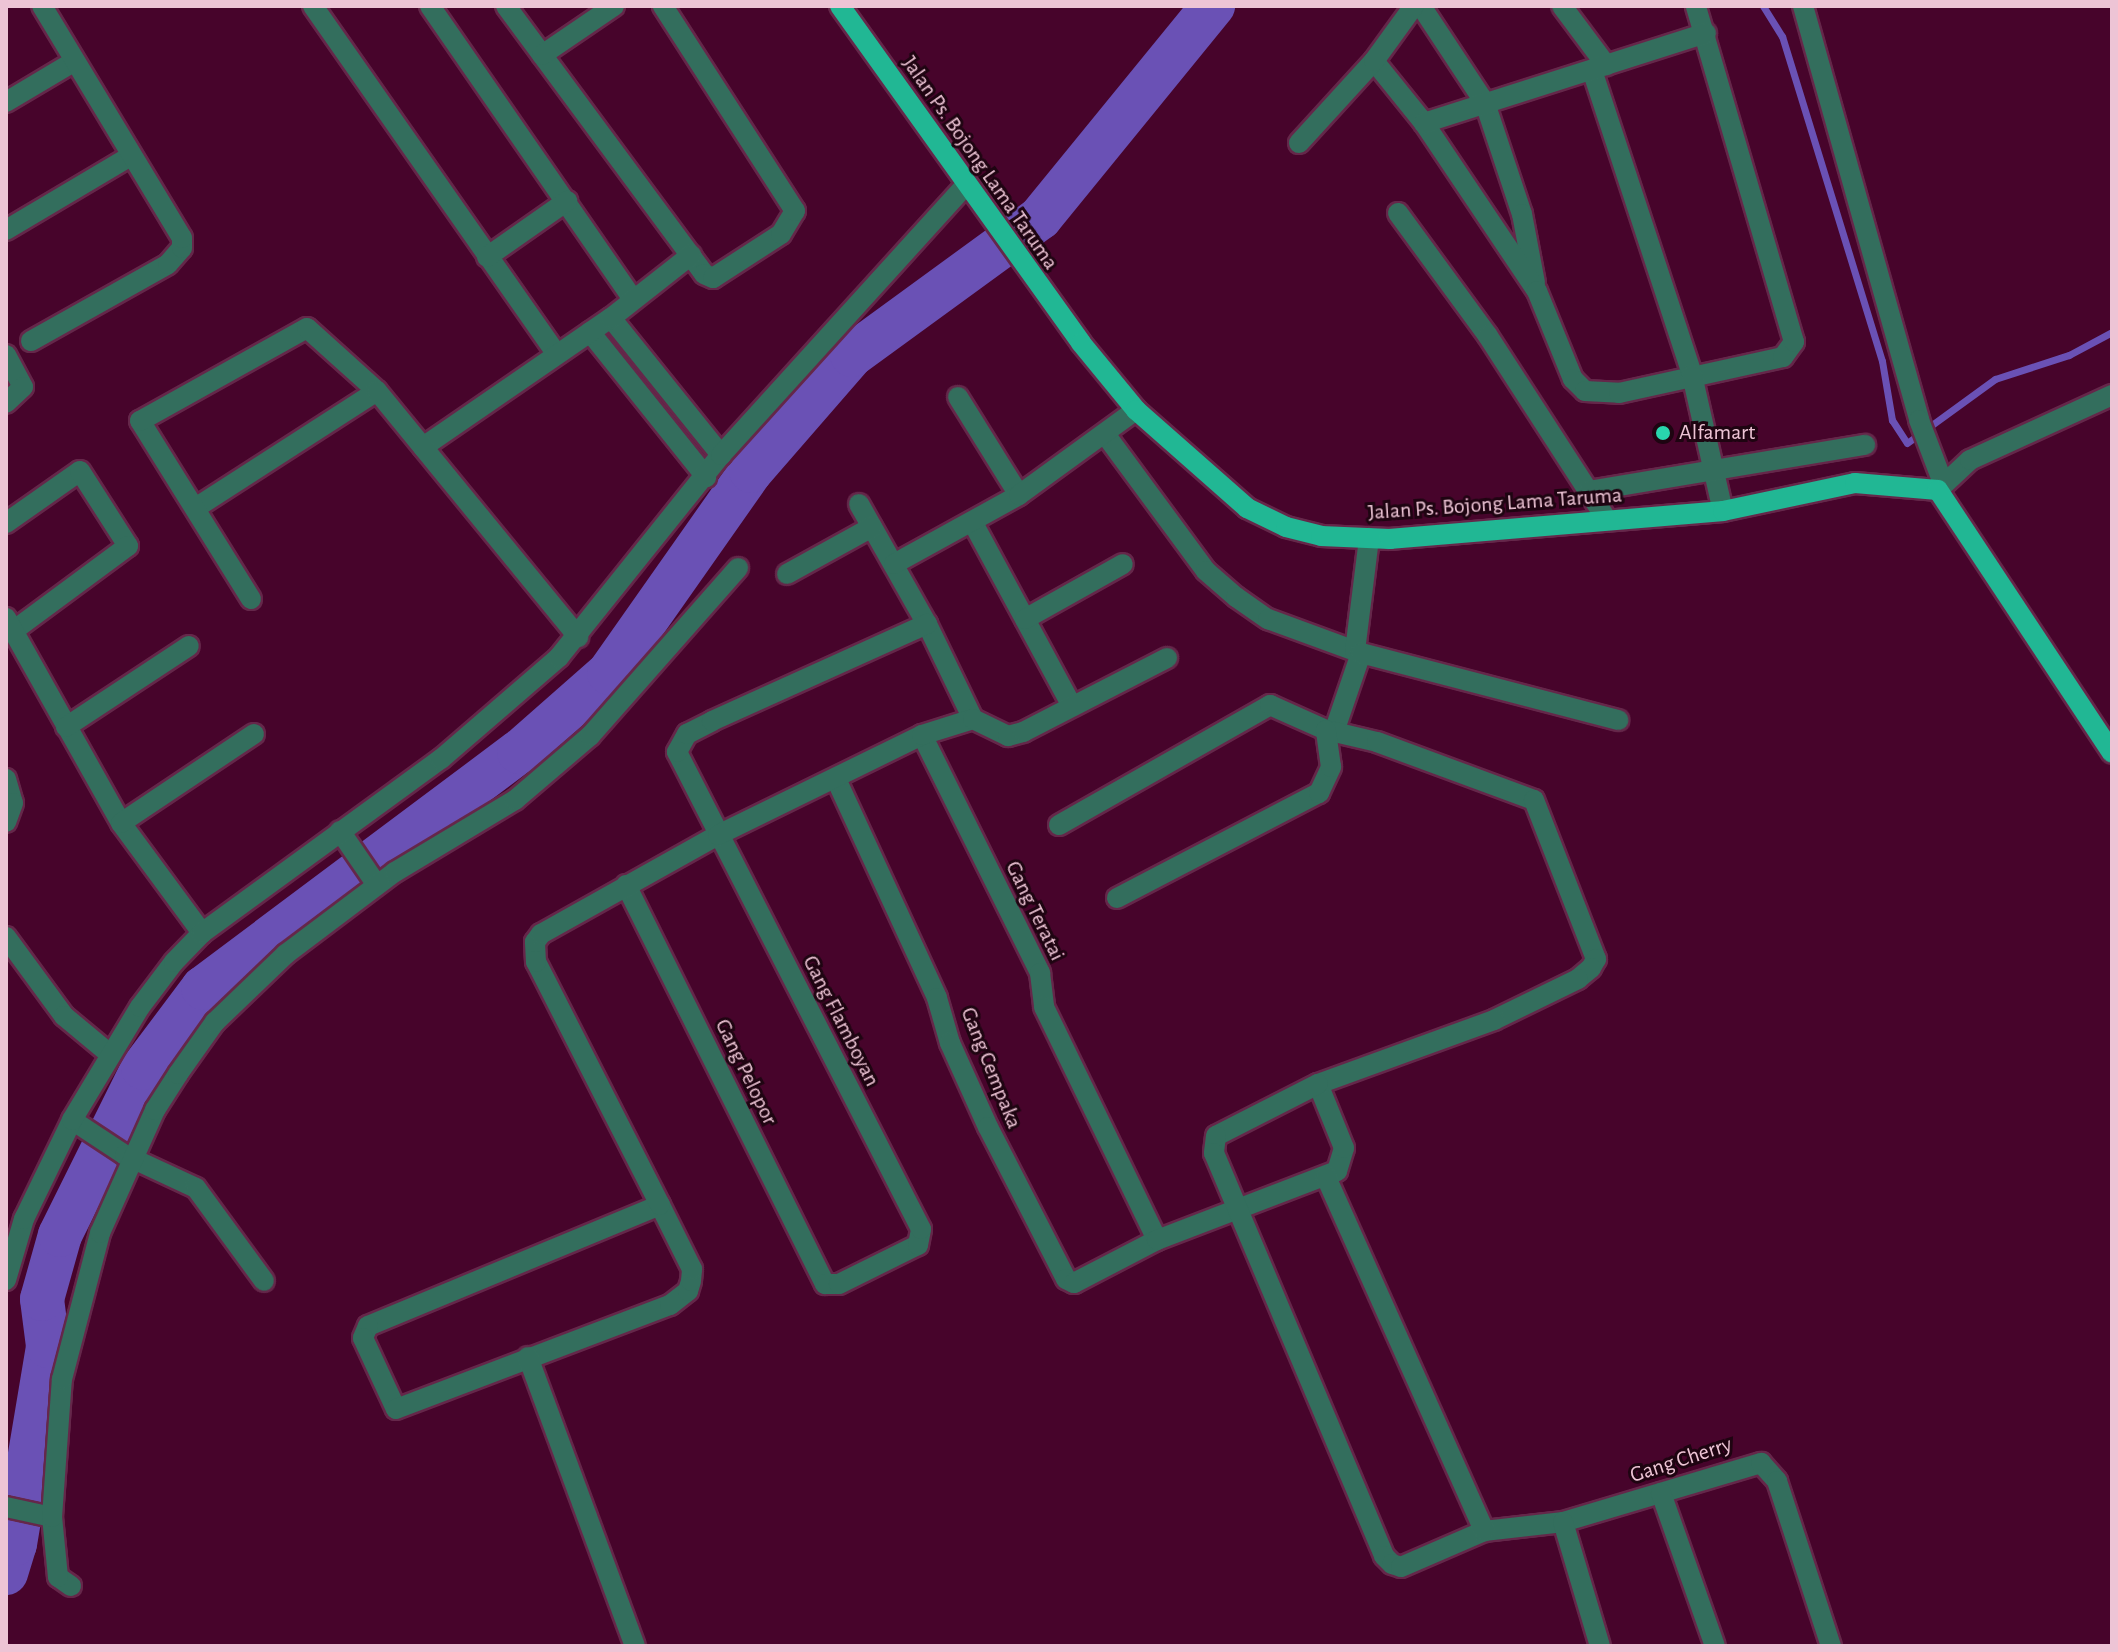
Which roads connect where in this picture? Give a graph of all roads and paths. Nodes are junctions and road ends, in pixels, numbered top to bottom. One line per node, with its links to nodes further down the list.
1 (42, 6): 16 (street)
2 (313, 6): 28 (street)
3 (430, 6): 24 (street)
4 (506, 6): 14 (street)
5 (614, 6): 14 (street)
6 (663, 6): 27 (street)
7 (840, 6): 23 (main road, Jalan Ps. Bojong Lama Taruma)
8 (1414, 6): 15 (street)
9 (1421, 6): 19 (street)
10 (1562, 6): 17 (street)
11 (1696, 6): 13 (street)
12 (1803, 6): 48 (street)
13 (1706, 33): 17 (street); 36 (street)
14 (542, 55): 27 (street)
15 (1374, 61): 20 (street); 21 (street)
16 (73, 62): 18 (street); 22 (street)
17 (1599, 68): 19 (street); 36 (street)
18 (6, 102)
19 (1485, 103): 20 (street); 29 (street)
20 (1424, 123): 29 (street)
21 (1299, 143)
22 (129, 157): 26 (street); 33 (street)
23 (972, 193): 41 (main road, Jalan Ps. Bojong Lama Taruma); 45 (street)
24 (567, 201): 28 (street); 30 (street)
25 (1398, 213): 49 (street)
26 (6, 230)
27 (691, 255): 30 (street)
28 (487, 257): 34 (street)
29 (1537, 291): 36 (street)
30 (633, 299): 31 (street)
31 (611, 318): 32 (street); 45 (street)
32 (590, 332): 34 (street); 47 (street)
33 (31, 341)
34 (555, 352): 44 (street)
35 (6, 355): 40 (street)
36 (1692, 375): 46 (street)
37 (377, 391): 44 (street); 52 (street); 52 (street)
38 (2112, 395): 48 (street)
39 (958, 397): 50 (street)
40 (6, 403)
41 (1136, 410): 42 (street); 58 (main road, Jalan Ps. Bojong Lama Taruma)
42 (1105, 434): 50 (street); 69 (street)
43 (1865, 445): 46 (street)
44 (423, 447): 67 (street)
45 (721, 455): 47 (street)
46 (1714, 472): 49 (street); 53 (street)
47 (706, 477): 67 (street)
48 (1940, 487): 53 (main road, Jalan Ps. Bojong Lama Taruma); 78 (main road)
49 (1589, 491): 54 (street)
50 (1019, 495): 56 (street)
51 (859, 504): 57 (street)
52 (197, 507): 63 (street)
53 (1723, 511): 54 (main road, Jalan Ps. Bojong Lama Taruma)
54 (1607, 520): 58 (main road, Jalan Ps. Bojong Lama Taruma)
55 (6, 523): 65 (street)
56 (973, 523): 59 (street); 64 (street)
57 (872, 527): 59 (street); 62 (street)
58 (1369, 538): 69 (street)
59 (894, 564): 66 (street)
60 (1123, 564): 64 (street)
61 (738, 568): 86 (street)
62 (787, 574)
63 (251, 599)
64 (1025, 619): 71 (street)
65 (9, 624): 74 (street)
66 (927, 624): 72 (street); 84 (street, Gang Flamboyan)
67 (578, 637): 85 (street)
68 (189, 646): 74 (street)
69 (1358, 652): 73 (street); 75 (street)
70 (1167, 658): 71 (street)
71 (1072, 706): 72 (street)
72 (973, 719): 77 (street)
73 (1618, 720)
74 (66, 727): 82 (street)
75 (1330, 731): 83 (street); 88 (street); 92 (street)
76 (254, 734): 82 (street)
77 (922, 735): 80 (street); 98 (street, Gang Teratai)
78 (2112, 753)
79 (6, 779): 81 (street)
80 (836, 779): 84 (street); 98 (street, Gang Cempaka)
81 (6, 822)
82 (121, 823): 89 (street)
83 (1059, 825)
84 (718, 835): 87 (street); 100 (street, Gang Flamboyan)
85 (346, 839): 86 (street); 89 (street)
86 (374, 882): 94 (street)
87 (626, 885): 96 (street); 100 (street, Gang Pelopor)
88 (1117, 898)
89 (202, 933): 91 (street)
90 (6, 937): 91 (street)
91 (111, 1055): 93 (street)
92 (1318, 1084): 95 (street); 97 (street)
93 (80, 1126): 94 (street); 99 (street)
94 (131, 1157): 101 (street); 105 (street)
95 (1326, 1177): 97 (street); 107 (street)
96 (660, 1205): 102 (street); 102 (street)
97 (1238, 1207): 98 (street); 107 (street, Gang Cherry)
98 (1157, 1240)
99 (6, 1280)
100 (823, 1280)
101 (264, 1281)
102 (528, 1357): 109 (street)
103 (1661, 1493): 106 (street, Gang Cherry); 111 (street); 112 (street, Gang Cherry)
104 (6, 1507): 105 (street)
105 (46, 1516): 108 (street)
106 (1563, 1522): 107 (street, Gang Cherry); 110 (street)
107 (1484, 1531)
108 (71, 1586)
109 (635, 1646)
110 (1600, 1646)
111 (1715, 1646)
112 (1831, 1646)

